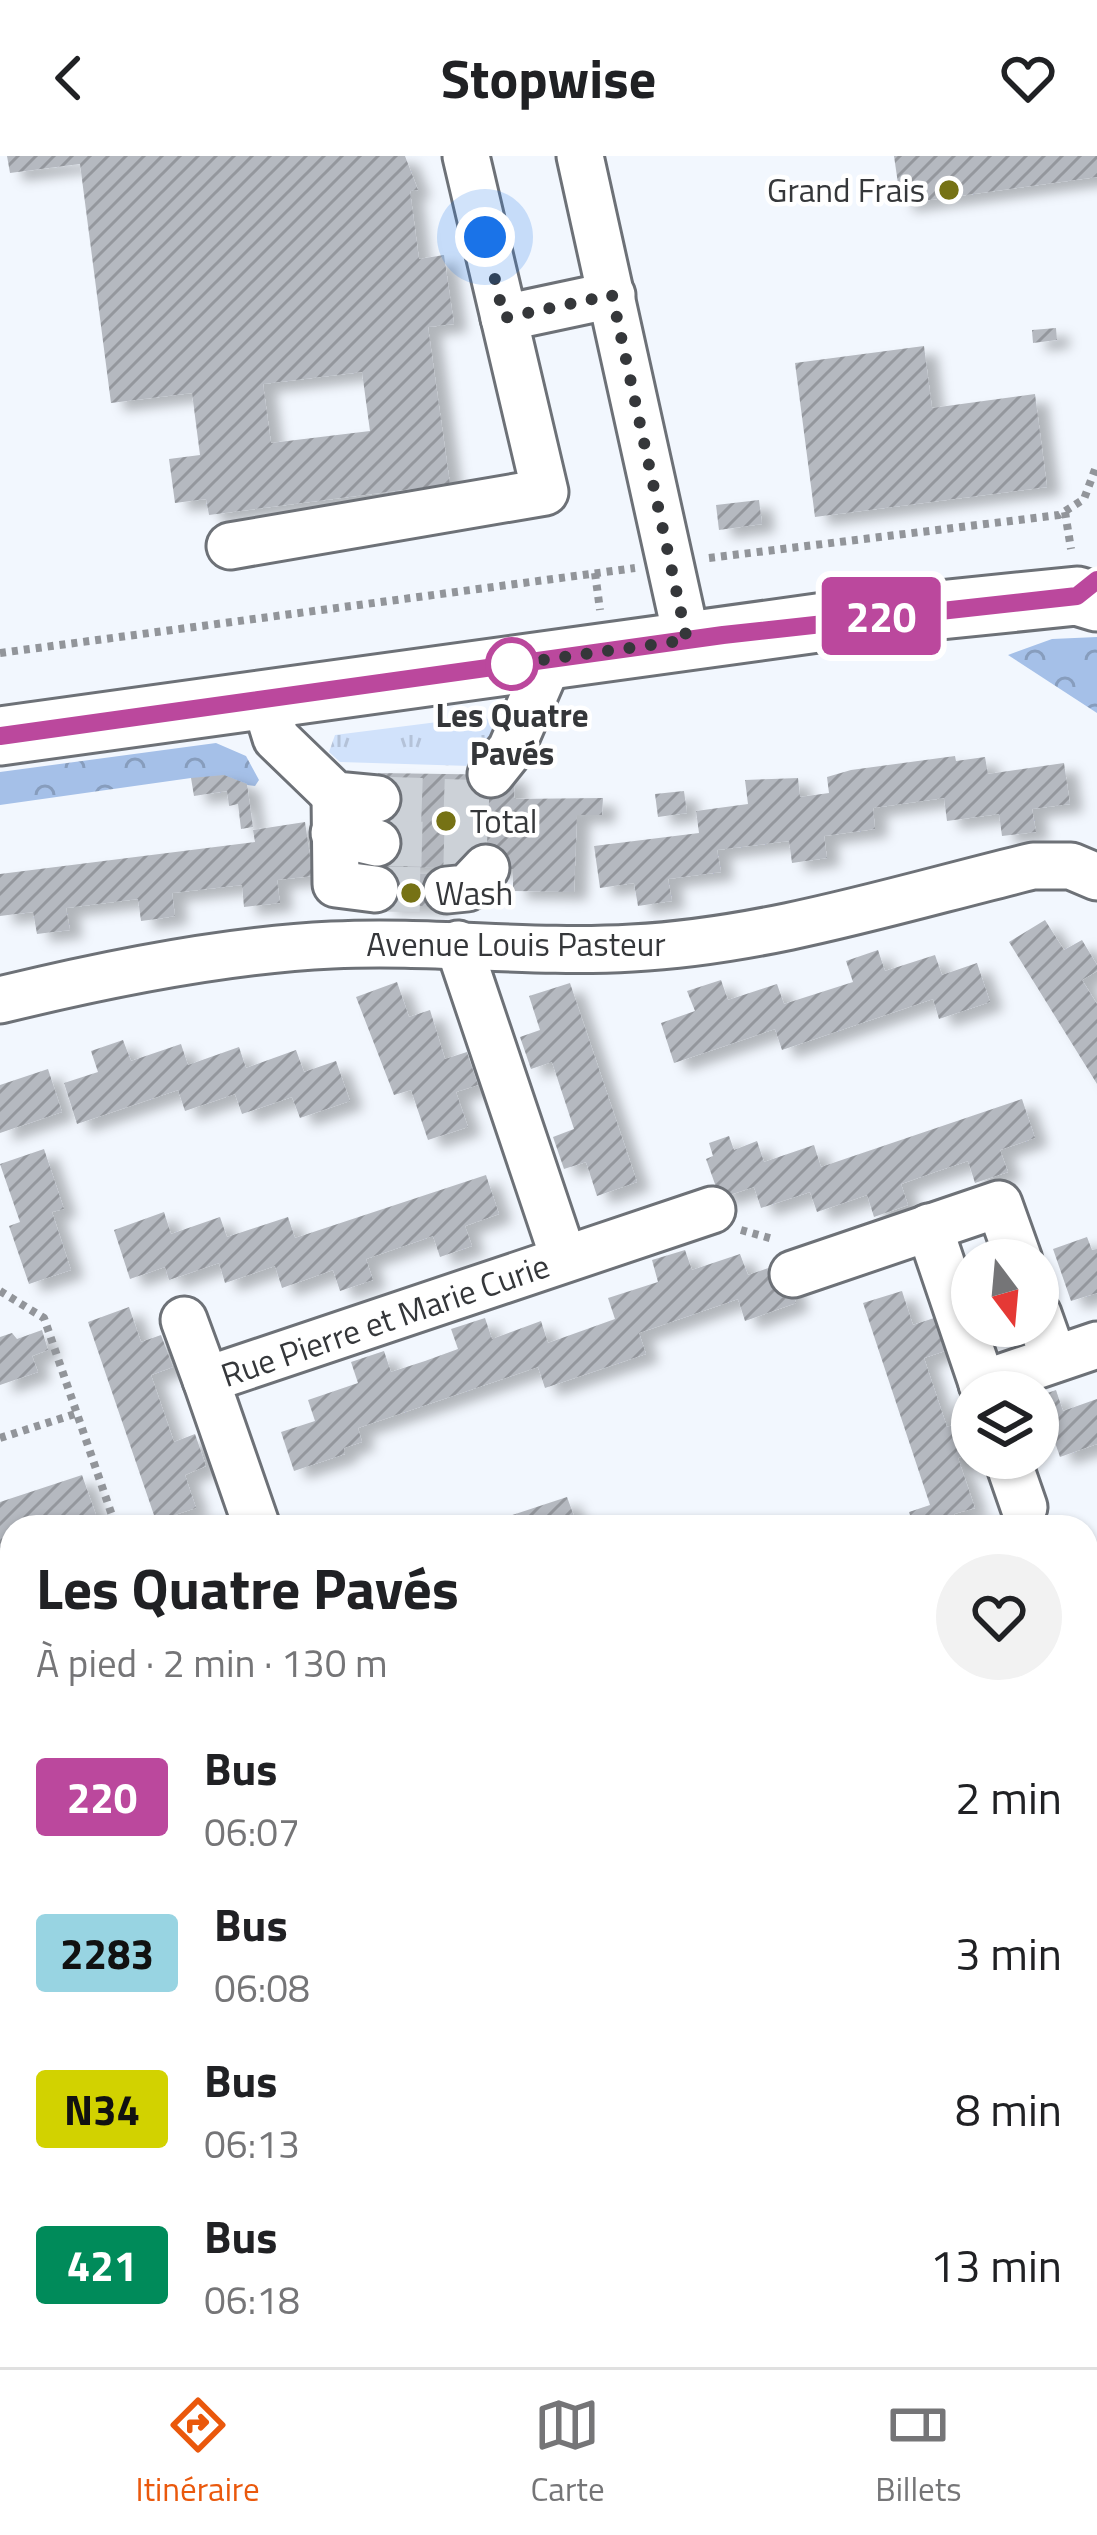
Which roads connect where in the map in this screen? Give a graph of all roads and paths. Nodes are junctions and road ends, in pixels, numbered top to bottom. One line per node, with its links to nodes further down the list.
1 (466, 156): 4 (street)
2 (580, 156): 3 (street)
3 (612, 295): 4 (street); 8 (street)
4 (504, 318): 7 (street)
5 (1097, 464): 6 (path)
6 (1065, 512): 8 (path); 10 (path)
7 (230, 546)
8 (672, 563): 9 (path); 12 (street)
9 (595, 573): 11 (path); 13 (path)
10 (1086, 585): 12 (main road)
11 (602, 624)
12 (687, 640): 14 (main road)
13 (0, 653)
14 (550, 659): 15 (main road); 17 (street)
15 (264, 699): 16 (main road); 19 (street)
16 (0, 736)
17 (490, 774)
18 (1097, 878): 20 (street, Avenue Louis Pasteur)
19 (375, 889)
20 (458, 944): 21 (street, Avenue Louis Pasteur); 25 (street, Rue Pierre et Marie Curie)
21 (0, 1000)
22 (712, 1210): 25 (street, Rue Pierre et Marie Curie); 26 (path)
23 (928, 1228): 24 (street); 26 (street); 32 (street)
24 (1012, 1239)
25 (563, 1259): 34 (street, Rue Pierre et Marie Curie)
26 (794, 1274)
27 (0, 1291): 35 (path)
28 (184, 1320): 34 (street, Rue Pierre et Marie Curie)
29 (1097, 1345): 31 (street)
30 (1049, 1347): 31 (street)
31 (1054, 1360): 33 (street)
32 (977, 1371)
33 (1026, 1371)
34 (206, 1380): 40 (street, Rue Pierre et Marie Curie)
35 (75, 1414): 36 (path); 39 (path)
36 (0, 1438)
37 (1014, 1479): 38 (street)
38 (1024, 1507)
39 (112, 1515)
40 (253, 1515)

